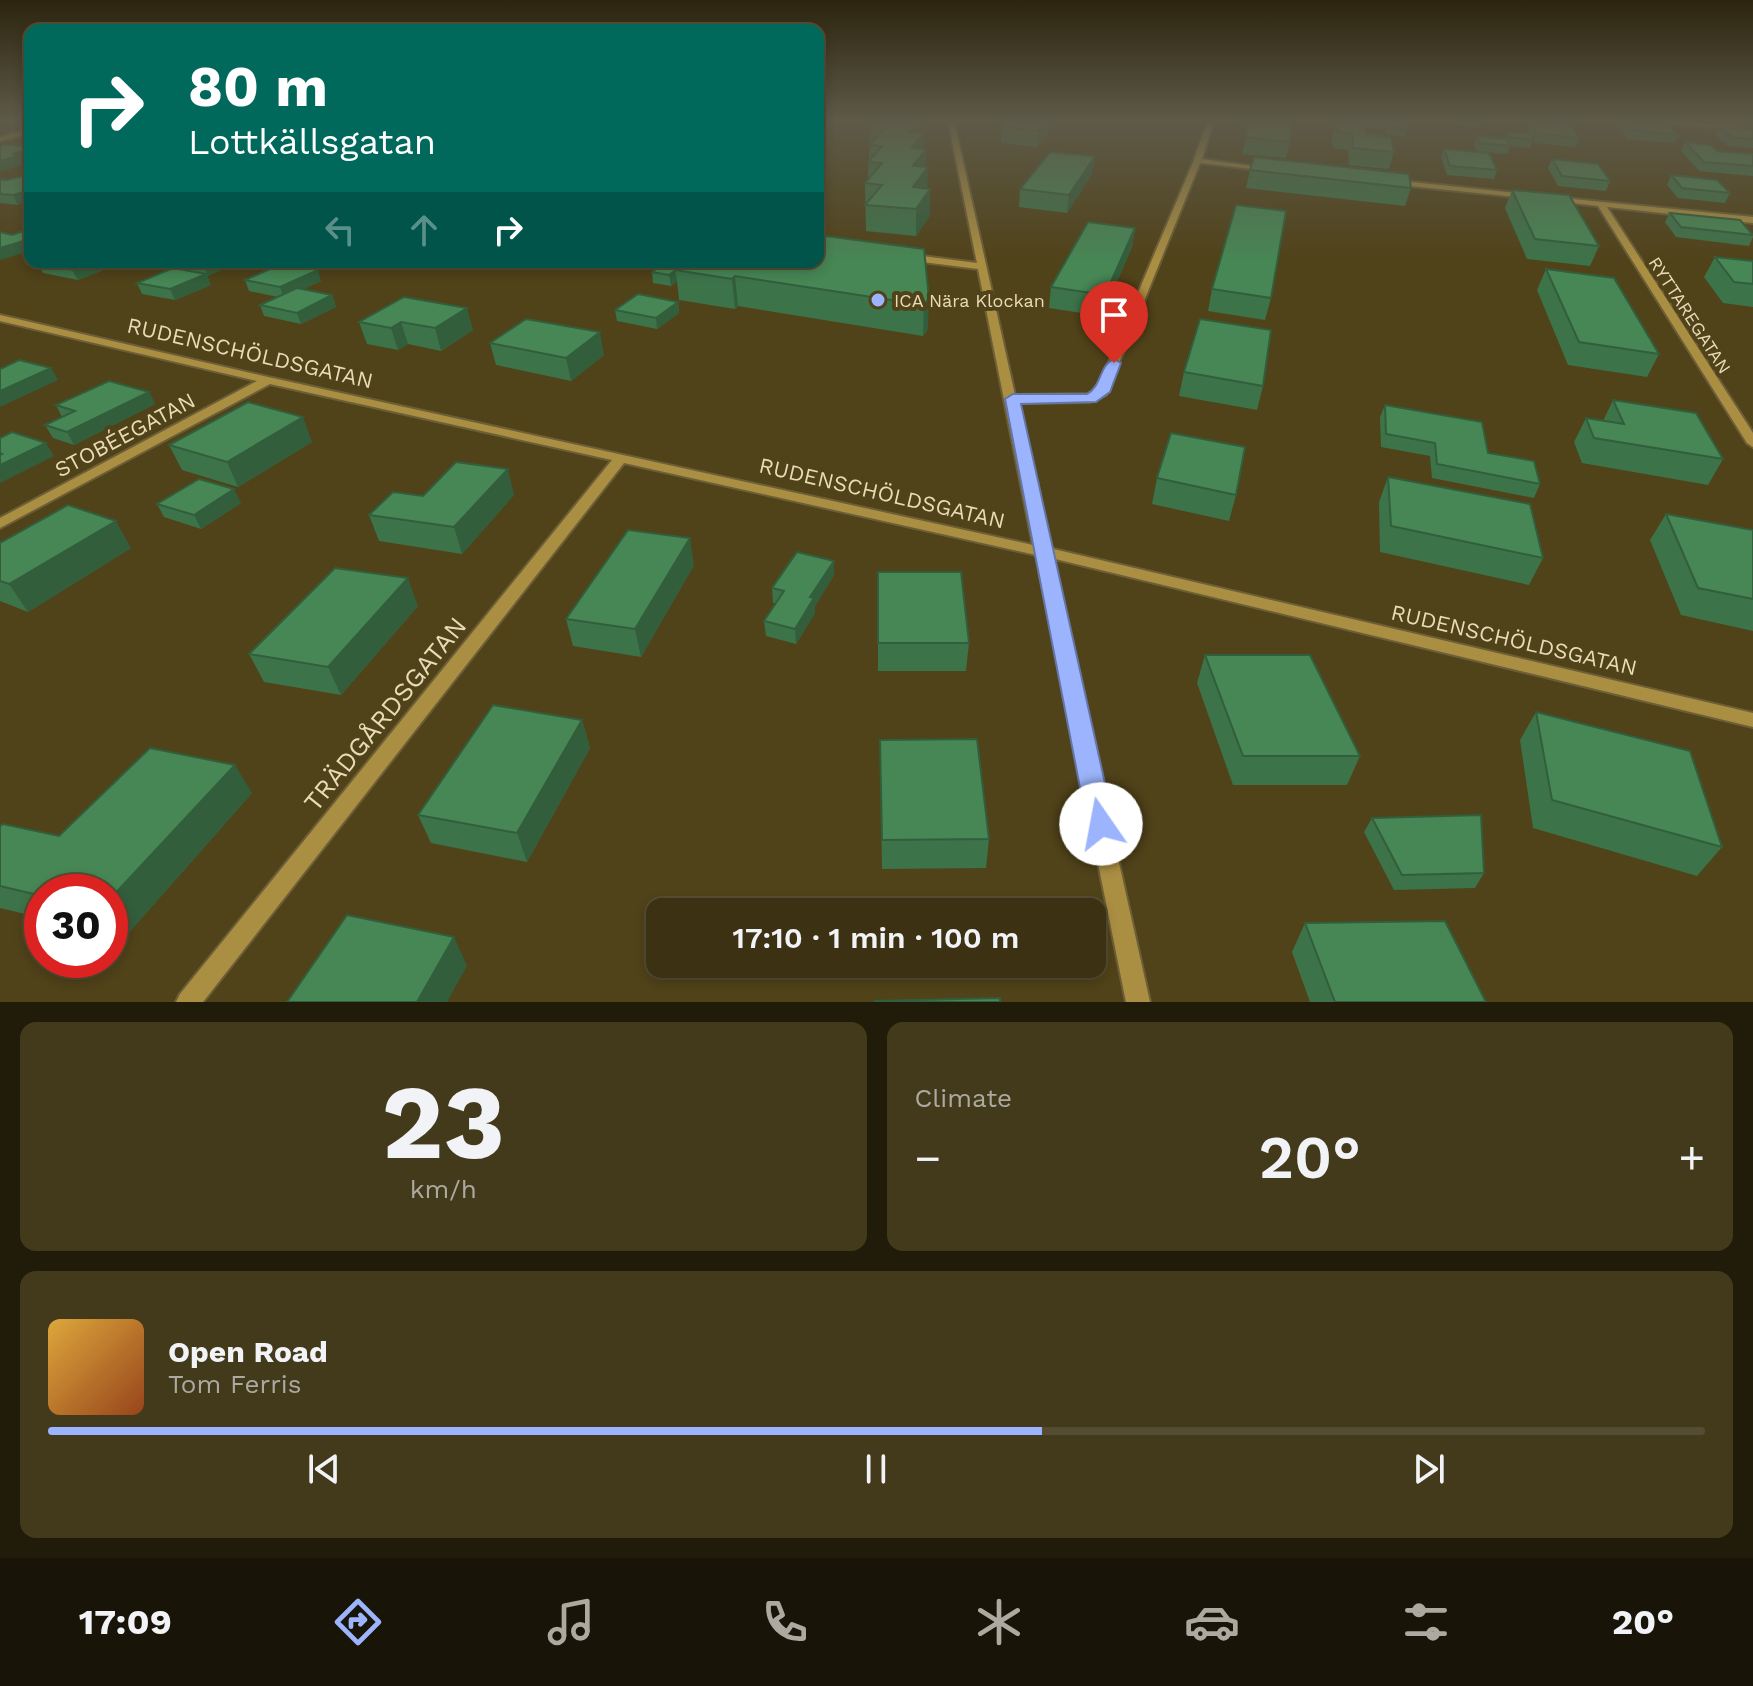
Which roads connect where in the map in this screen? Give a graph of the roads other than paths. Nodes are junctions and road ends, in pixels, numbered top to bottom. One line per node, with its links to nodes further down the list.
1 (961, 168): 9 (street)
2 (1195, 168): 12 (street)
3 (1263, 168): 4 (street)
4 (1275, 169)
5 (1384, 181): 6 (street)
6 (1601, 204): 7 (street); 13 (street, RYTTAREGATAN)
7 (1753, 220)
8 (893, 255): 9 (street)
9 (982, 267): 12 (street)
10 (0, 318): 11 (street, RUDENSCHÖLDSGATAN)
11 (268, 380): 14 (street, RUDENSCHÖLDSGATAN); 15 (street, STOBÉEGATAN)
12 (1013, 399): 16 (street)
13 (1753, 443)
14 (622, 457): 16 (street, RUDENSCHÖLDSGATAN); 18 (street, TRÄDGÅRDSGATAN)
15 (0, 524)
16 (1043, 551): 17 (street, RUDENSCHÖLDSGATAN); 19 (street)
17 (1753, 720)
18 (188, 1002)
19 (1138, 1002)

